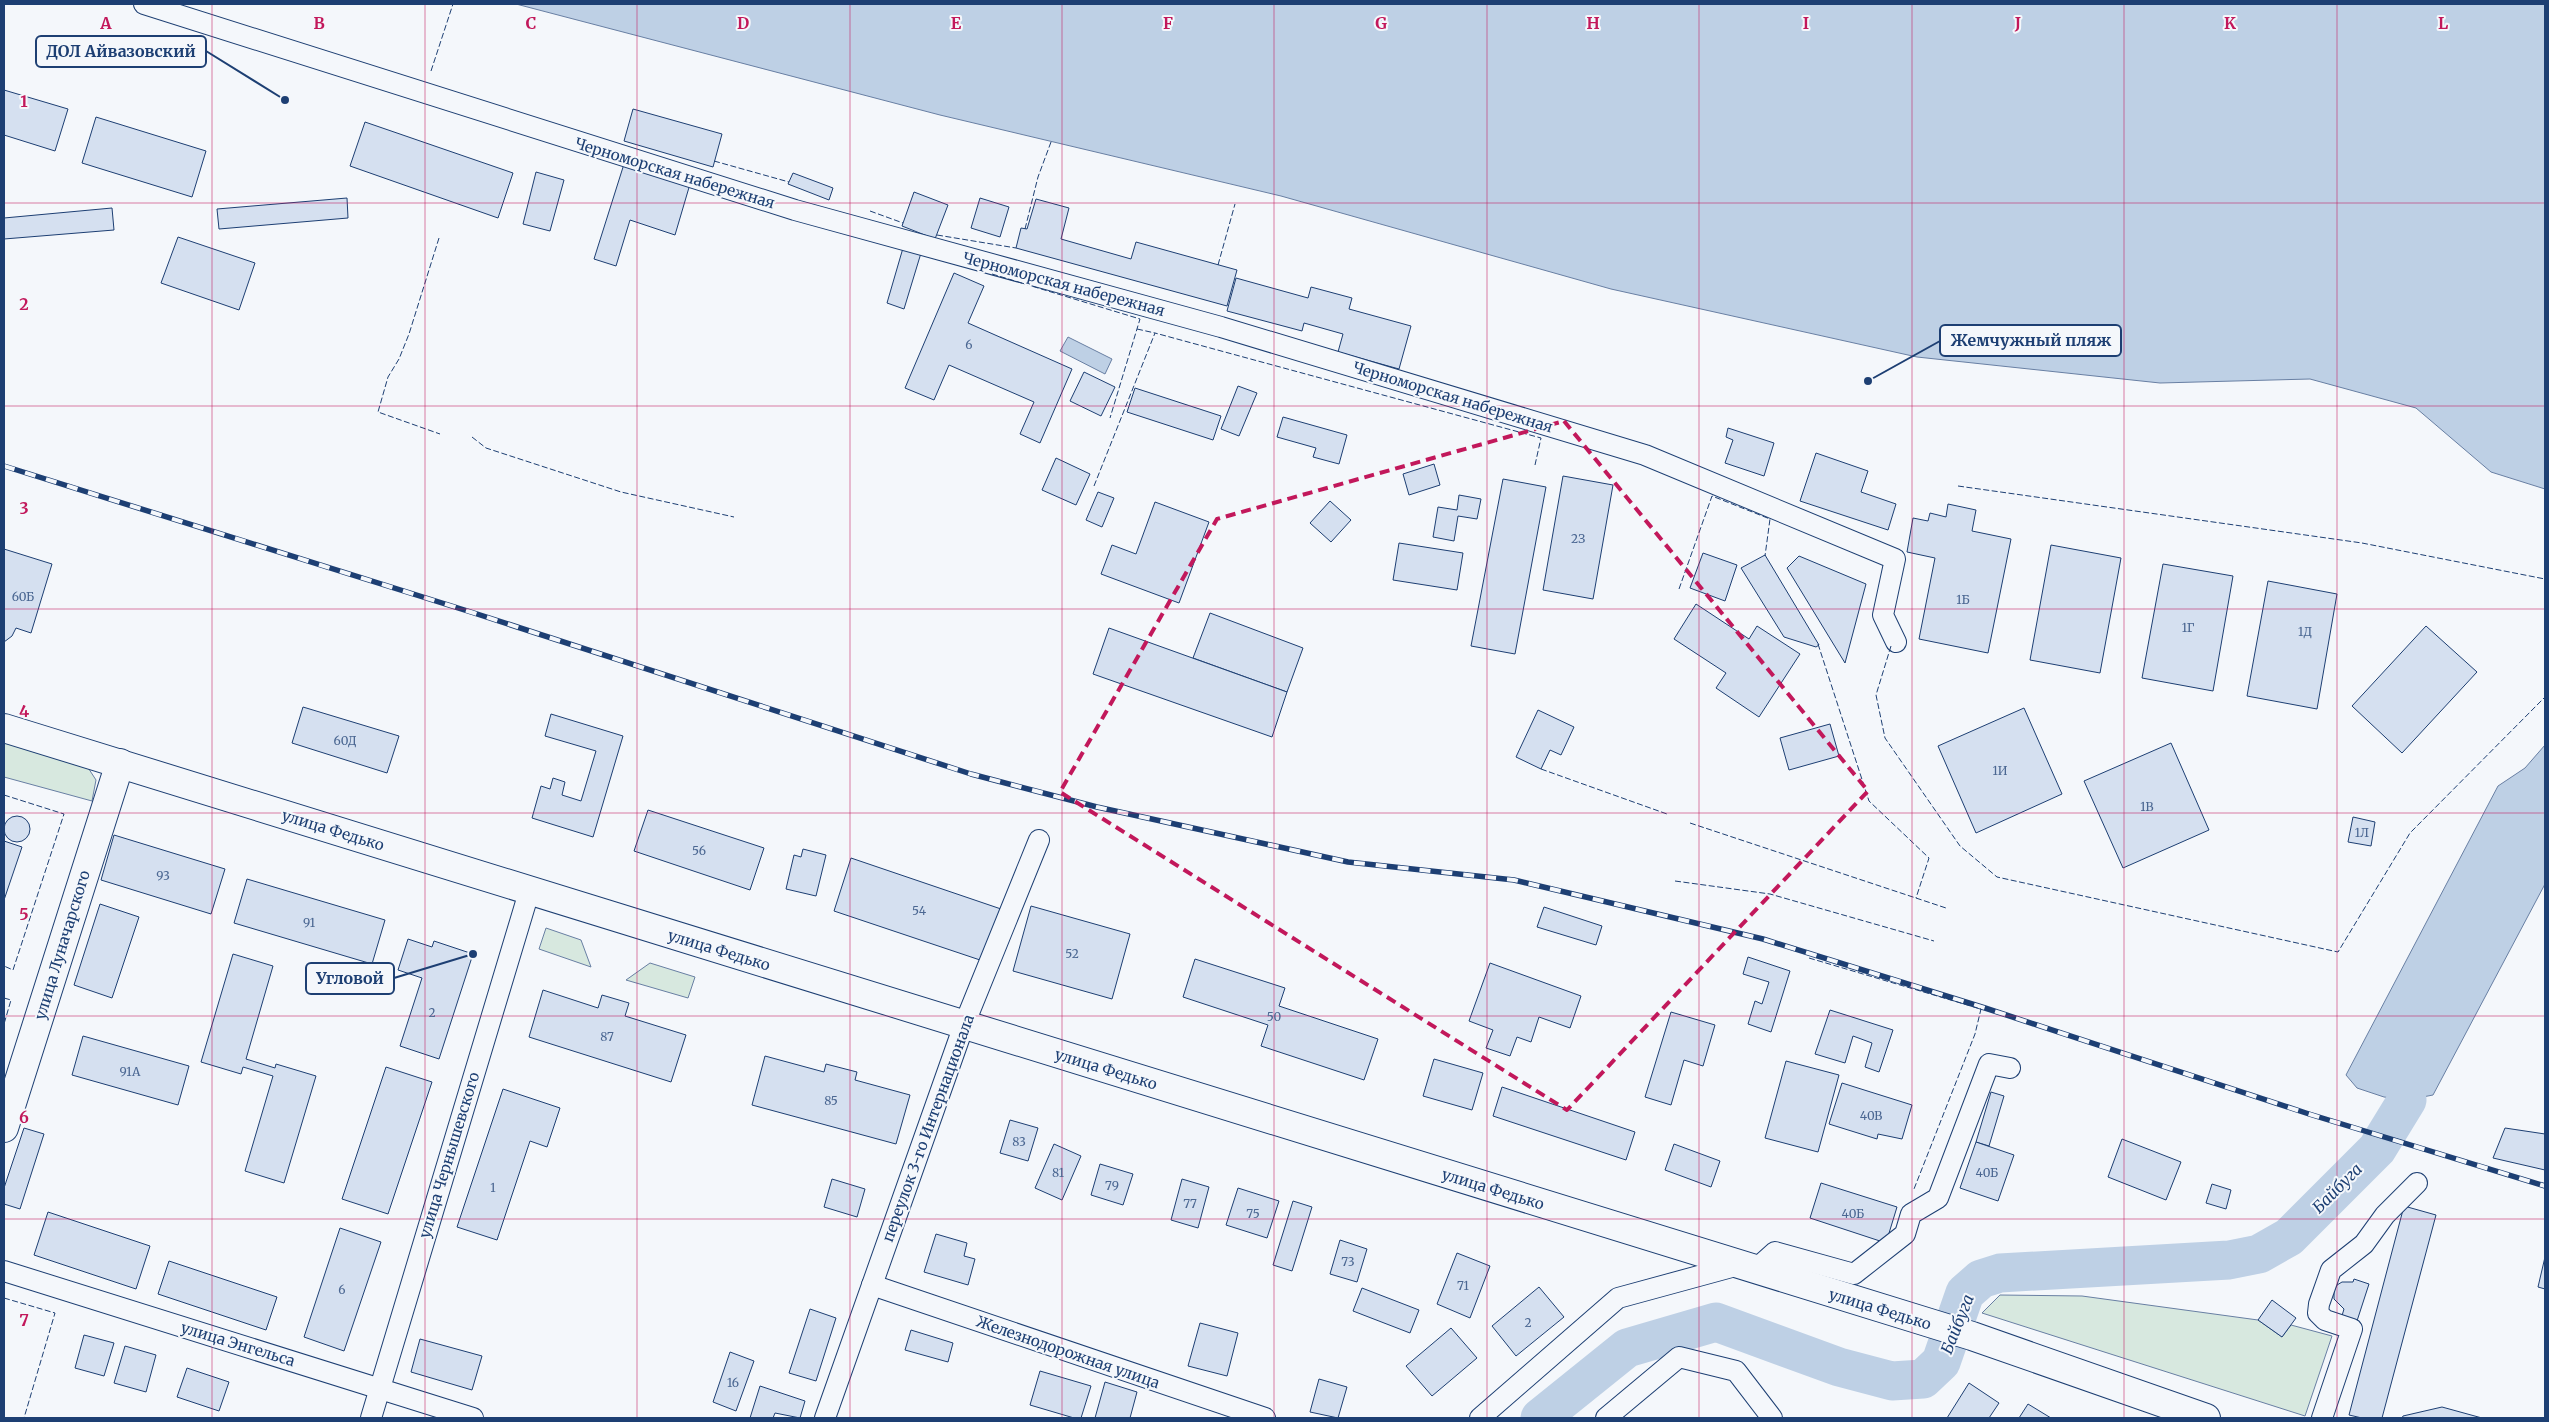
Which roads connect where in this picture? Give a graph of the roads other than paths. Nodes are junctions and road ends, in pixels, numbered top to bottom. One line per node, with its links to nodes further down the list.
1 (144, 4): 2 (street, Черноморская набережная)
2 (1896, 642)
3 (4, 728): 4 (main road, улица Федько)
4 (120, 763): 6 (main road, улица Федько); 9 (main road, улица Луначарского)
5 (1039, 840): 7 (street, переулок 3-го Интернационала)
6 (529, 892): 7 (main road, улица Федько); 14 (street, улица Чернышевского)
7 (964, 1025): 11 (main road, улица Федько); 13 (street, переулок 3-го Интернационала)
8 (2010, 1068): 11 (street)
9 (4, 1128)
10 (2417, 1183): 23 (street)
11 (1747, 1268): 19 (street); 22 (main road, улица Федько)
12 (4, 1272): 14 (street, улица Энгельса)
13 (872, 1285): 17 (street, переулок 3-го Интернационала); 18 (street, Железнодорожная улица)
14 (380, 1388): 15 (street, улица Чернышевского); 16 (street, улица Энгельса)
15 (371, 1418)
16 (473, 1418)
17 (825, 1418)
18 (1264, 1418)
19 (1480, 1418)
20 (1606, 1418): 21 (street)
21 (1772, 1418)
22 (2206, 1418)
23 (2322, 1418)

